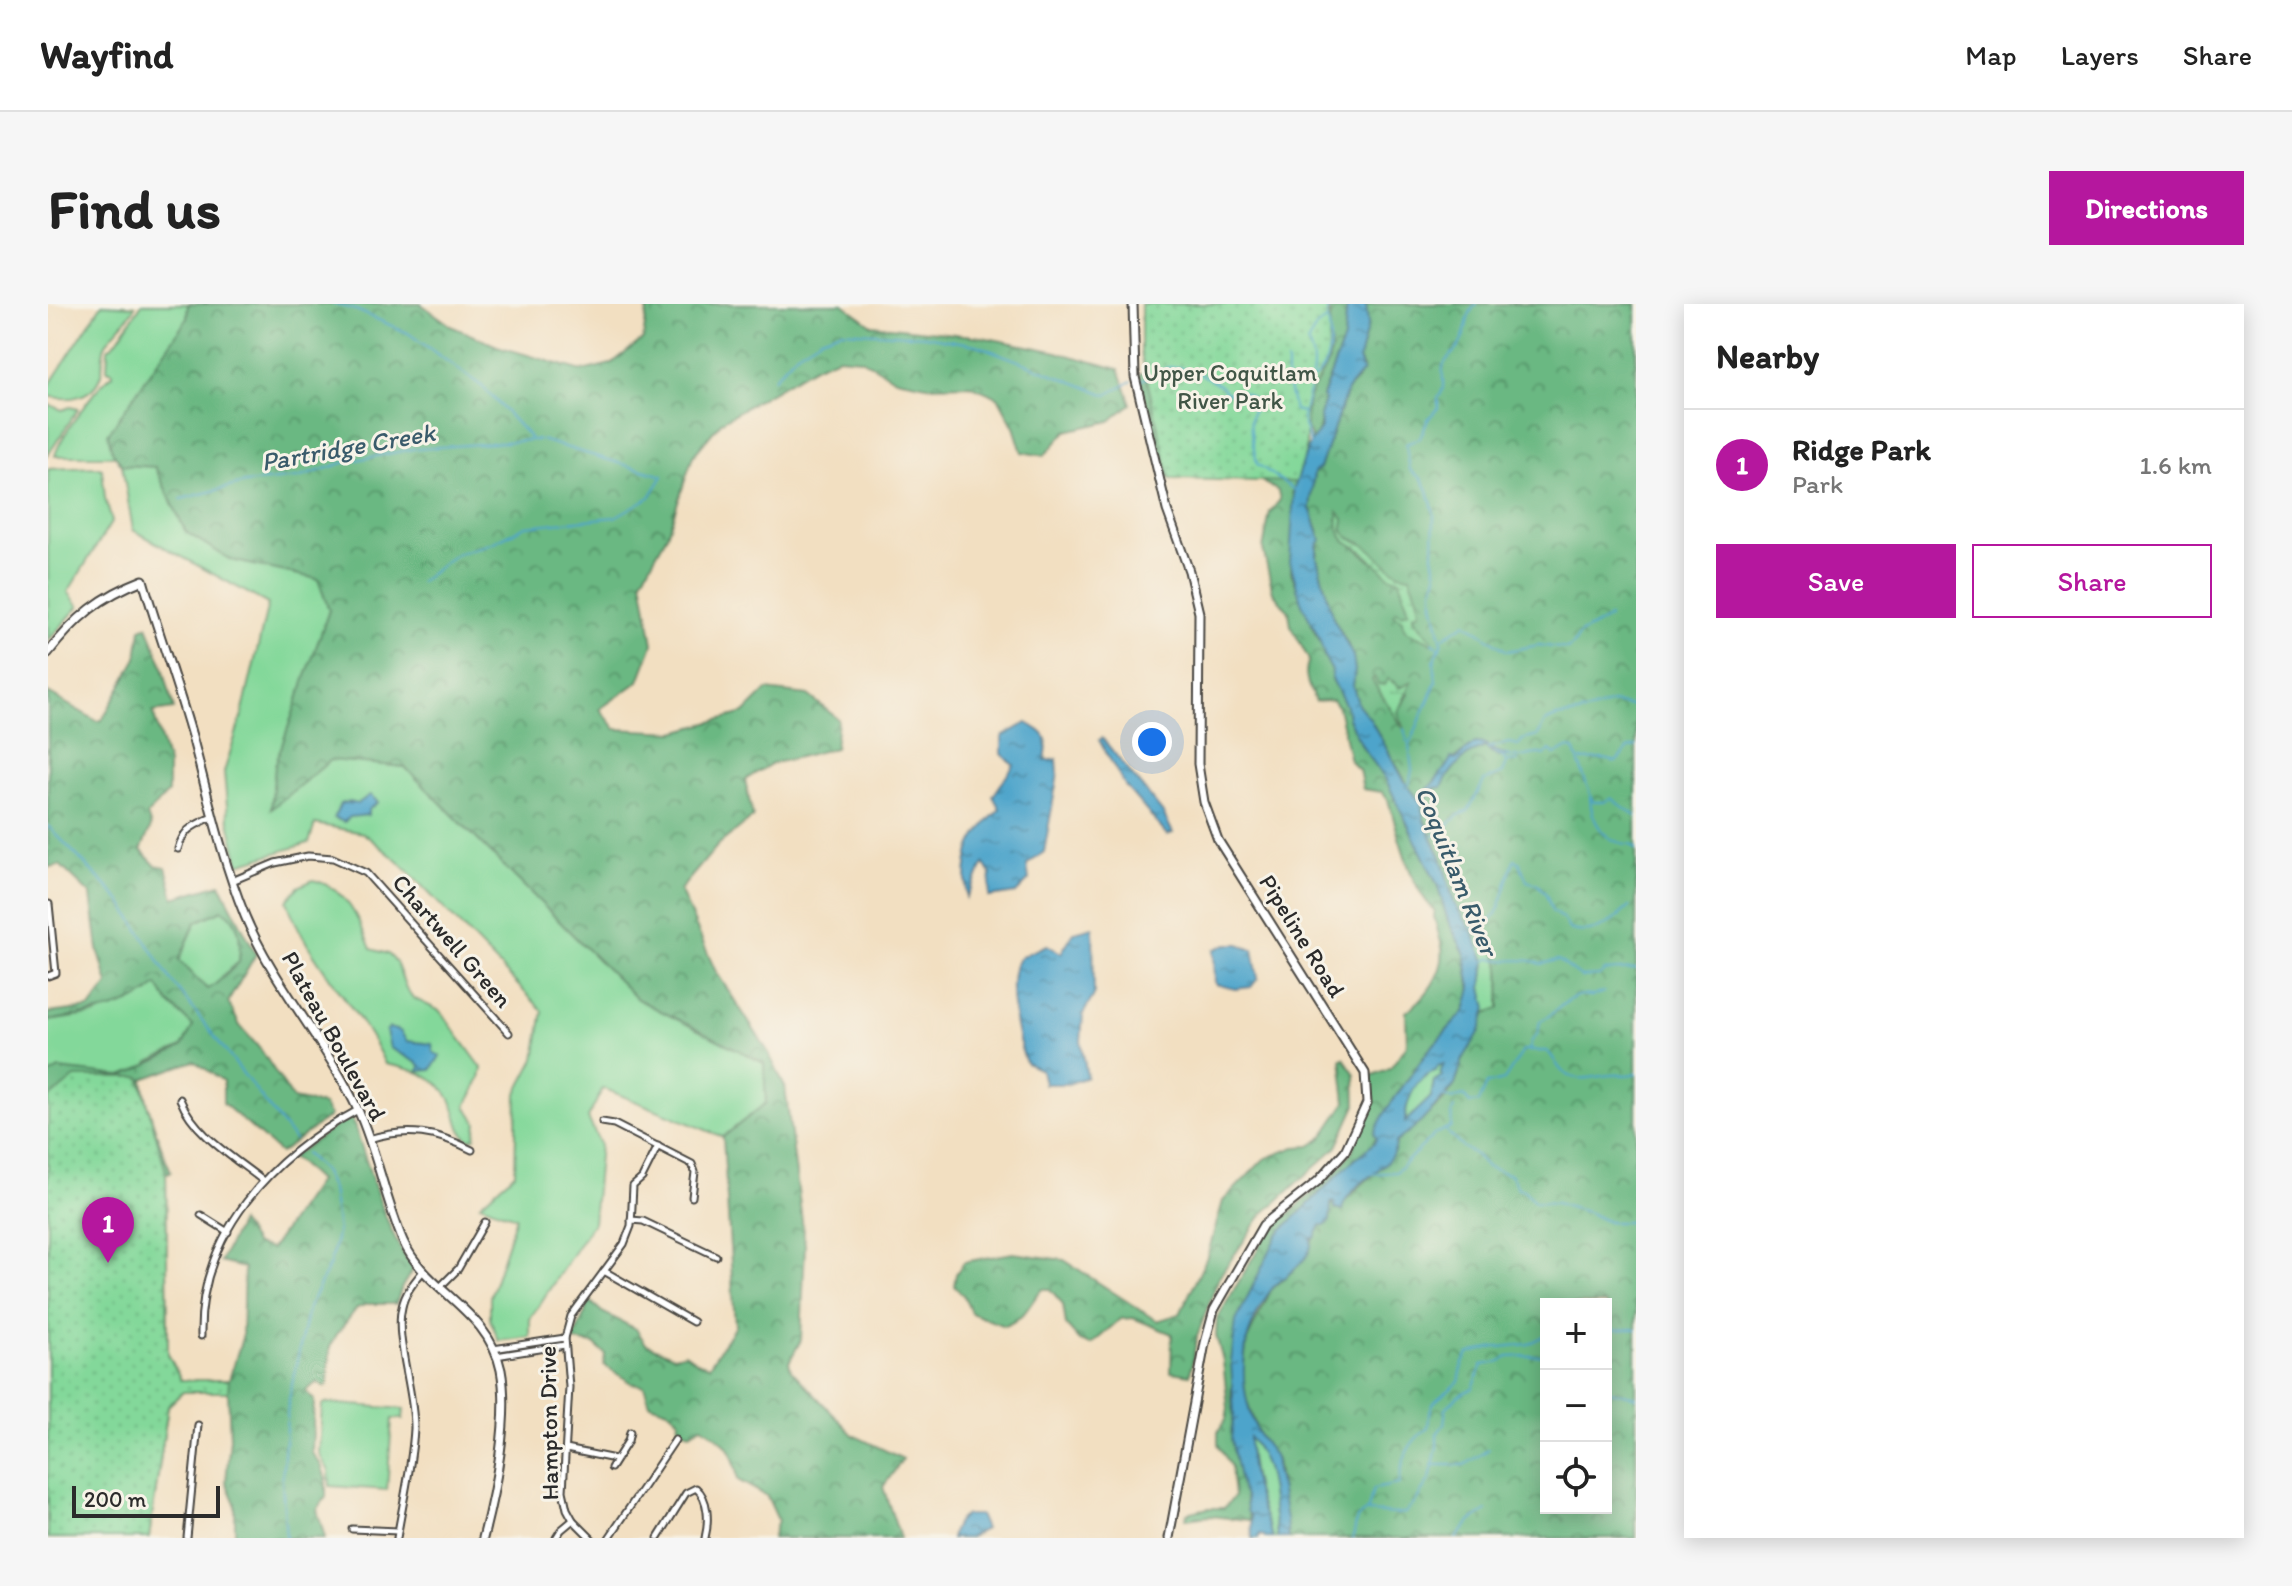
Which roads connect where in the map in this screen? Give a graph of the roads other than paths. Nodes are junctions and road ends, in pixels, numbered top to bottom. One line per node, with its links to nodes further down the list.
1 (1133, 304): 45 (street, Pipeline Road)
2 (48, 653): 3 (street, Plateau Boulevard)
3 (212, 817): 4 (street); 5 (street, Plateau Boulevard)
4 (178, 849)
5 (232, 881): 8 (street, Chartwell Green); 10 (street, Plateau Boulevard)
6 (49, 904): 7 (street)
7 (48, 976)
8 (509, 1033)
9 (180, 1099): 15 (street)
10 (358, 1110): 12 (street, Plateau Boulevard); 15 (street)
11 (602, 1122): 13 (street)
12 (369, 1139): 14 (street); 22 (street, Plateau Boulevard)
13 (658, 1146): 16 (street); 18 (street, Hampton Drive)
14 (472, 1150)
15 (262, 1180): 20 (street)
16 (692, 1197)
17 (201, 1215): 20 (street)
18 (631, 1220): 21 (street); 23 (street, Hampton Drive)
19 (485, 1222): 24 (street)
20 (228, 1232): 26 (street)
21 (716, 1256)
22 (424, 1270): 24 (street, Plateau Boulevard); 37 (street)
23 (604, 1271): 25 (street); 27 (street, Hampton Drive)
24 (441, 1286): 28 (street, Plateau Boulevard)
25 (693, 1322)
26 (201, 1336)
27 (565, 1342): 28 (street); 32 (street, Hampton Drive)
28 (494, 1352): 39 (street, Plateau Boulevard)
29 (198, 1425): 38 (street)
30 (630, 1432): 33 (street)
31 (675, 1440): 42 (street)
32 (566, 1449): 33 (street); 35 (street, Hampton Drive)
33 (615, 1459): 34 (street)
34 (611, 1468)
35 (573, 1520): 40 (street); 41 (street, Hampton Drive)
36 (352, 1529): 37 (street)
37 (397, 1534)
38 (187, 1538)
39 (483, 1538)
40 (556, 1538)
41 (591, 1538)
42 (609, 1538)
43 (658, 1538): 44 (street)
44 (705, 1538)
45 (1169, 1538)

